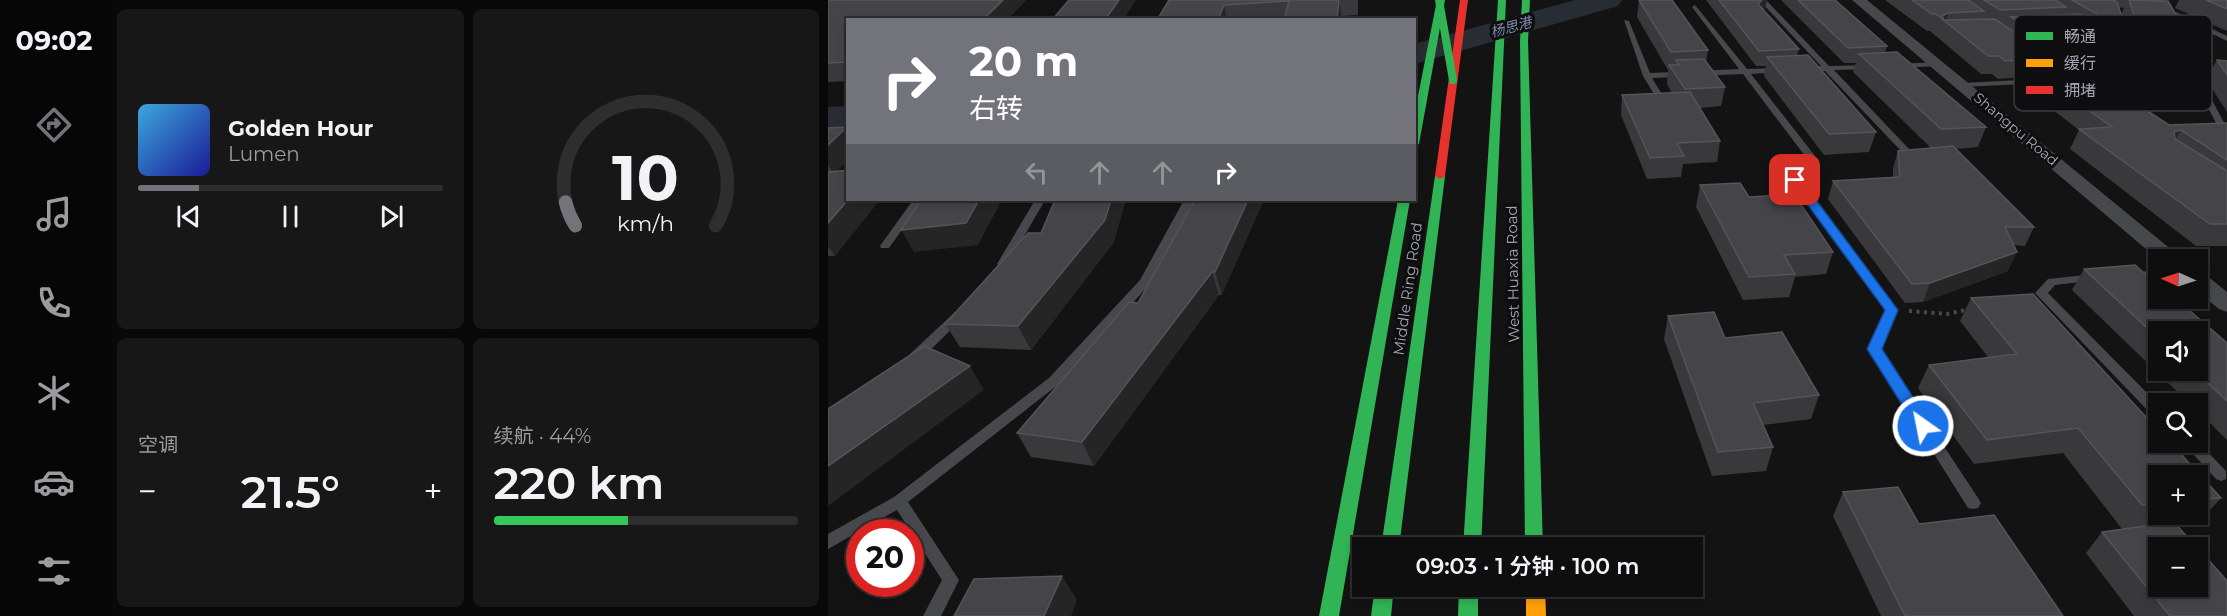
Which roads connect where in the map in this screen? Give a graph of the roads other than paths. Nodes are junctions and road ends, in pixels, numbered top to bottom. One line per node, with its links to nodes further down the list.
1 (1440, 0): 20 (main road, bridge); 25 (main road)
2 (1464, 0): 20 (main road, Middle Ring Road)
3 (1502, 0): 32 (main road)
4 (1519, 0): 32 (main road)
5 (1526, 0): 48 (main road, West Huaxia Road)
6 (1762, 0): 15 (lane)
7 (1859, 0): 14 (street, Shangpu Road)
8 (1695, 7): 16 (lane)
9 (2152, 14): 10 (lane)
10 (2178, 15)
11 (1626, 21): 19 (lane)
12 (2212, 32): 13 (lane)
13 (2227, 39)
14 (1937, 64): 15 (lane); 22 (street, Shangpu Road)
15 (1826, 69): 16 (lane); 27 (lane)
16 (1747, 72): 19 (lane); 45 (lane)
17 (2227, 72): 18 (lane)
18 (2212, 73)
19 (1647, 76): 23 (lane)
20 (1453, 80): 46 (main road, Middle Ring Road)
21 (2014, 82): 22 (lane)
22 (1963, 85): 34 (street, Shangpu Road)
23 (1664, 104)
24 (2212, 108): 26 (lane)
25 (1416, 134)
26 (2227, 136)
27 (1906, 151)
28 (917, 201): 33 (lane)
29 (1039, 201): 36 (lane)
30 (1188, 201): 44 (lane)
31 (1404, 201): 54 (main road)
32 (1492, 204): 47 (main road)
33 (885, 246)
34 (2160, 249)
35 (2148, 275): 41 (lane)
36 (993, 280)
37 (2208, 288): 38 (street)
38 (2227, 304)
39 (970, 305): 40 (lane)
40 (900, 367)
41 (2148, 402)
42 (2199, 453): 43 (lane)
43 (2221, 475)
44 (899, 501): 49 (lane); 53 (lane)
45 (1973, 502)
46 (1391, 537)
47 (1473, 537)
48 (1534, 537)
49 (828, 542)
50 (1384, 597): 55 (main road)
51 (1469, 597): 56 (main road)
52 (1535, 597): 57 (main road)
53 (932, 616)
54 (1329, 616)
55 (1381, 616)
56 (1468, 616)
57 (1536, 616)

